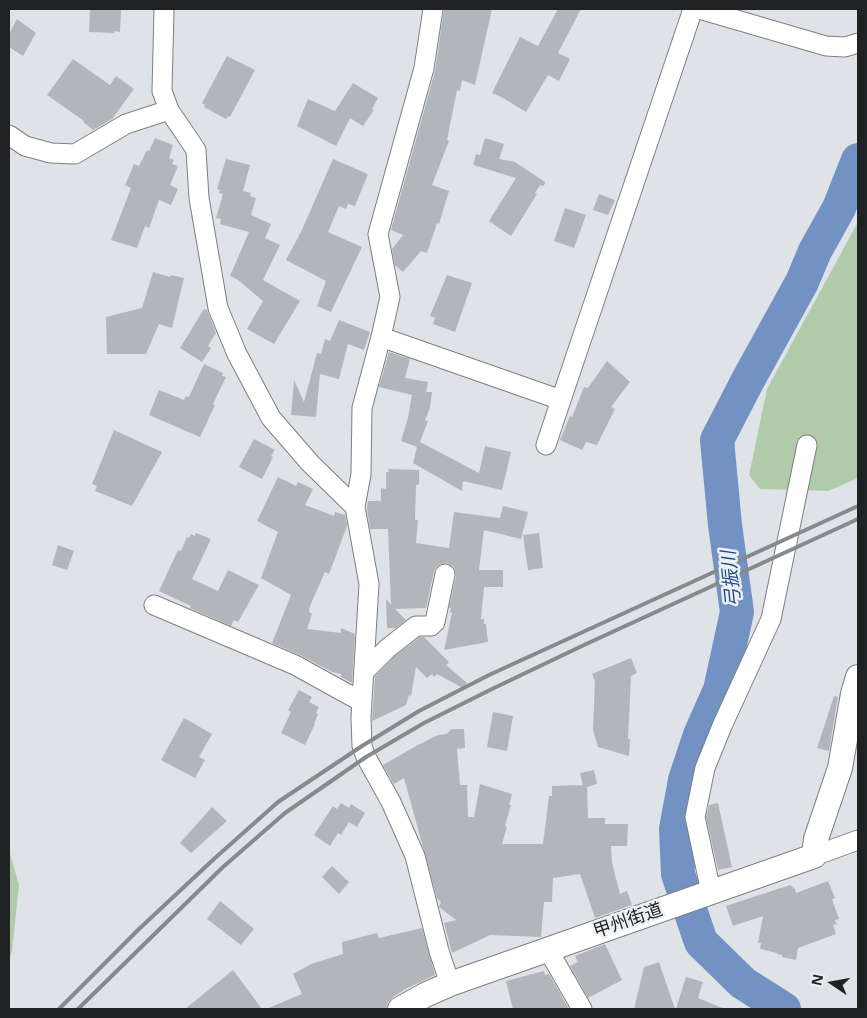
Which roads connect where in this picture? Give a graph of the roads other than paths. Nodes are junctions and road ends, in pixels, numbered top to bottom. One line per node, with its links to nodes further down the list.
1 (164, 9): 6 (street)
2 (433, 9): 8 (street)
3 (693, 9): 9 (street)
4 (699, 9): 5 (street)
5 (858, 43)
6 (169, 110): 7 (street); 12 (street)
7 (9, 135)
8 (381, 338): 9 (street); 12 (street)
9 (561, 400): 10 (street)
10 (546, 445)
11 (807, 445): 20 (street)
12 (355, 507): 15 (street)
13 (445, 574): 15 (street)
14 (154, 605): 17 (street)
15 (364, 672): 17 (street)
16 (858, 677): 19 (main road)
17 (362, 702): 22 (street)
18 (858, 840): 19 (street, 甲州街道)
19 (822, 853): 20 (main road, 甲州街道)
20 (711, 892): 21 (main road, 甲州街道)
21 (547, 948): 22 (main road, 甲州街道); 24 (street)
22 (450, 984): 23 (main road, 甲州街道)
23 (400, 1009)
24 (582, 1009)

